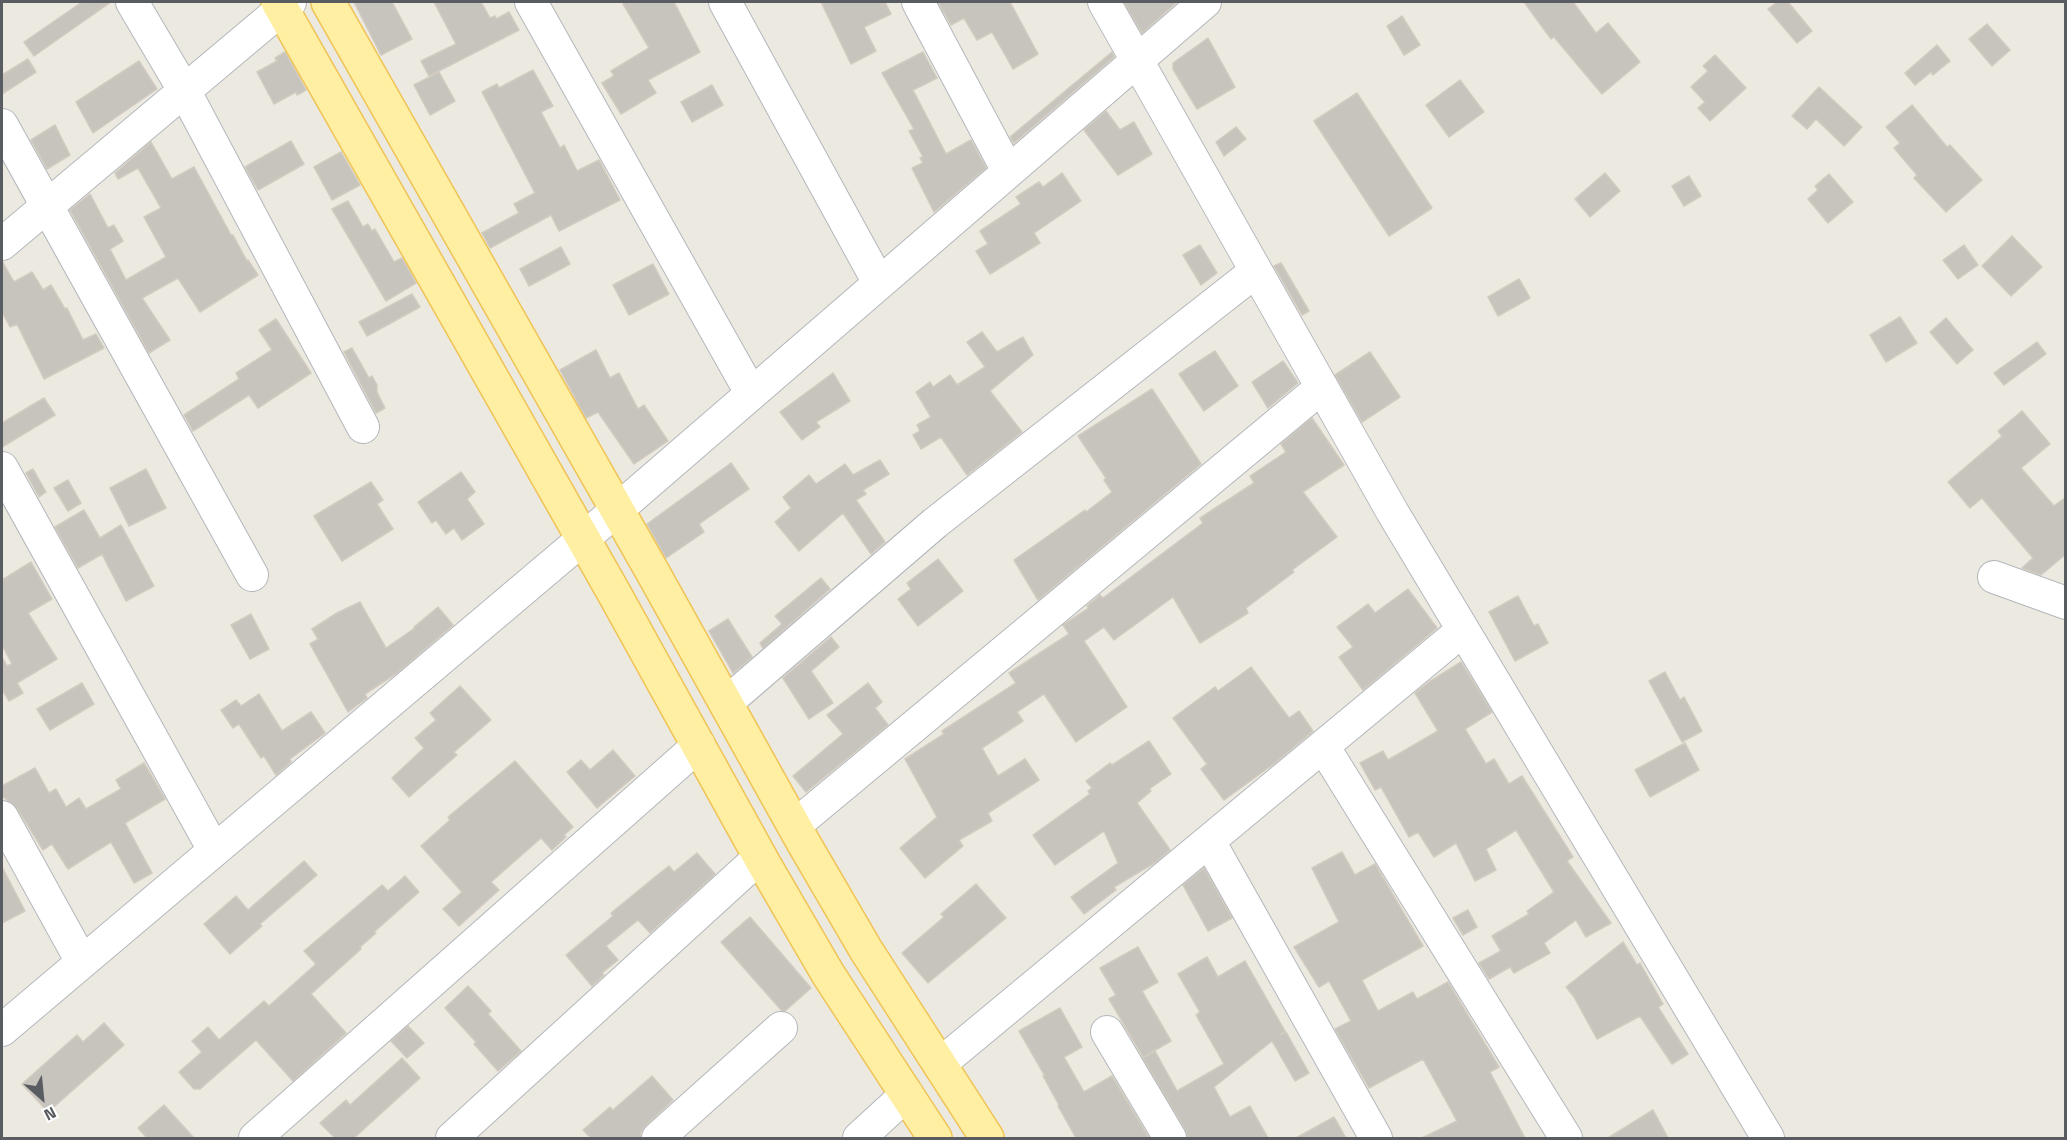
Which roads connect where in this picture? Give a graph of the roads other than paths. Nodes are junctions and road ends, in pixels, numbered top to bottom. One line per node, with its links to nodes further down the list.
1 (132, 2): 10 (street)
2 (328, 2): 21 (main road)
3 (531, 2): 18 (street)
4 (725, 2): 16 (street)
5 (918, 2): 12 (street)
6 (1104, 2): 9 (street)
7 (1205, 2): 9 (street)
8 (283, 4): 10 (street); 22 (main road)
9 (1136, 60): 12 (street); 15 (street)
10 (184, 90): 13 (street); 19 (street)
11 (2, 125): 13 (street)
12 (1008, 171): 16 (street)
13 (47, 205): 14 (street); 23 (street)
14 (2, 244)
15 (1256, 271): 17 (street); 27 (street)
16 (879, 283): 18 (street)
17 (1322, 387): 26 (street); 31 (street)
18 (751, 393): 21 (street)
19 (363, 427)
20 (2, 468): 33 (street)
21 (617, 510): 22 (street); 27 (main road)
22 (583, 539): 28 (main road); 33 (street)
23 (252, 574)
24 (1994, 577): 25 (street)
25 (2066, 603)
26 (1463, 630): 29 (street); 50 (street)
27 (726, 703): 31 (main road)
28 (699, 745): 34 (main road); 41 (street)
29 (1323, 746): 32 (street); 49 (street)
30 (2, 817): 35 (street)
31 (794, 826): 39 (main road)
32 (1209, 841): 39 (street); 48 (street)
33 (214, 850): 35 (street)
34 (760, 857): 40 (main road); 42 (street)
35 (82, 962): 37 (street)
36 (781, 1028): 43 (street)
37 (2, 1030)
38 (1107, 1032): 47 (street)
39 (940, 1064): 46 (main road)
40 (907, 1094): 44 (street); 45 (main road)
41 (255, 1138)
42 (452, 1138)
43 (658, 1138)
44 (859, 1138)
45 (935, 1138)
46 (987, 1138)
47 (1170, 1138)
48 (1376, 1138)
49 (1566, 1138)
50 (1768, 1138)

